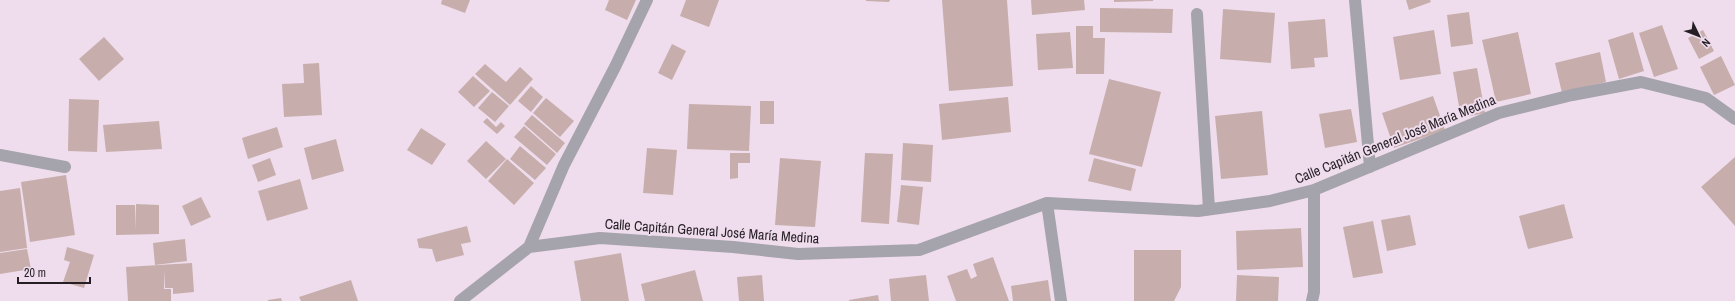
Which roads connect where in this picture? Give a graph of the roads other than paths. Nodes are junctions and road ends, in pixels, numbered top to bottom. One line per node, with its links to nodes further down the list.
1 (646, 0): 11 (street)
2 (1355, 0): 7 (street)
3 (1197, 14): 10 (street)
4 (1735, 119): 7 (street, Calle Capitán General José María Medina)
5 (0, 155): 6 (street)
6 (64, 167)
7 (1370, 168): 8 (street, Calle Capitán General José María Medina)
8 (1314, 190): 10 (street, Calle Capitán General José María Medina); 14 (street)
9 (1047, 203): 10 (street, Calle Capitán General José María Medina); 11 (street, Calle Capitán General José María Medina); 13 (street)
10 (1209, 209)
11 (529, 247): 12 (street)
12 (460, 301)
13 (1061, 301)
14 (1312, 301)

